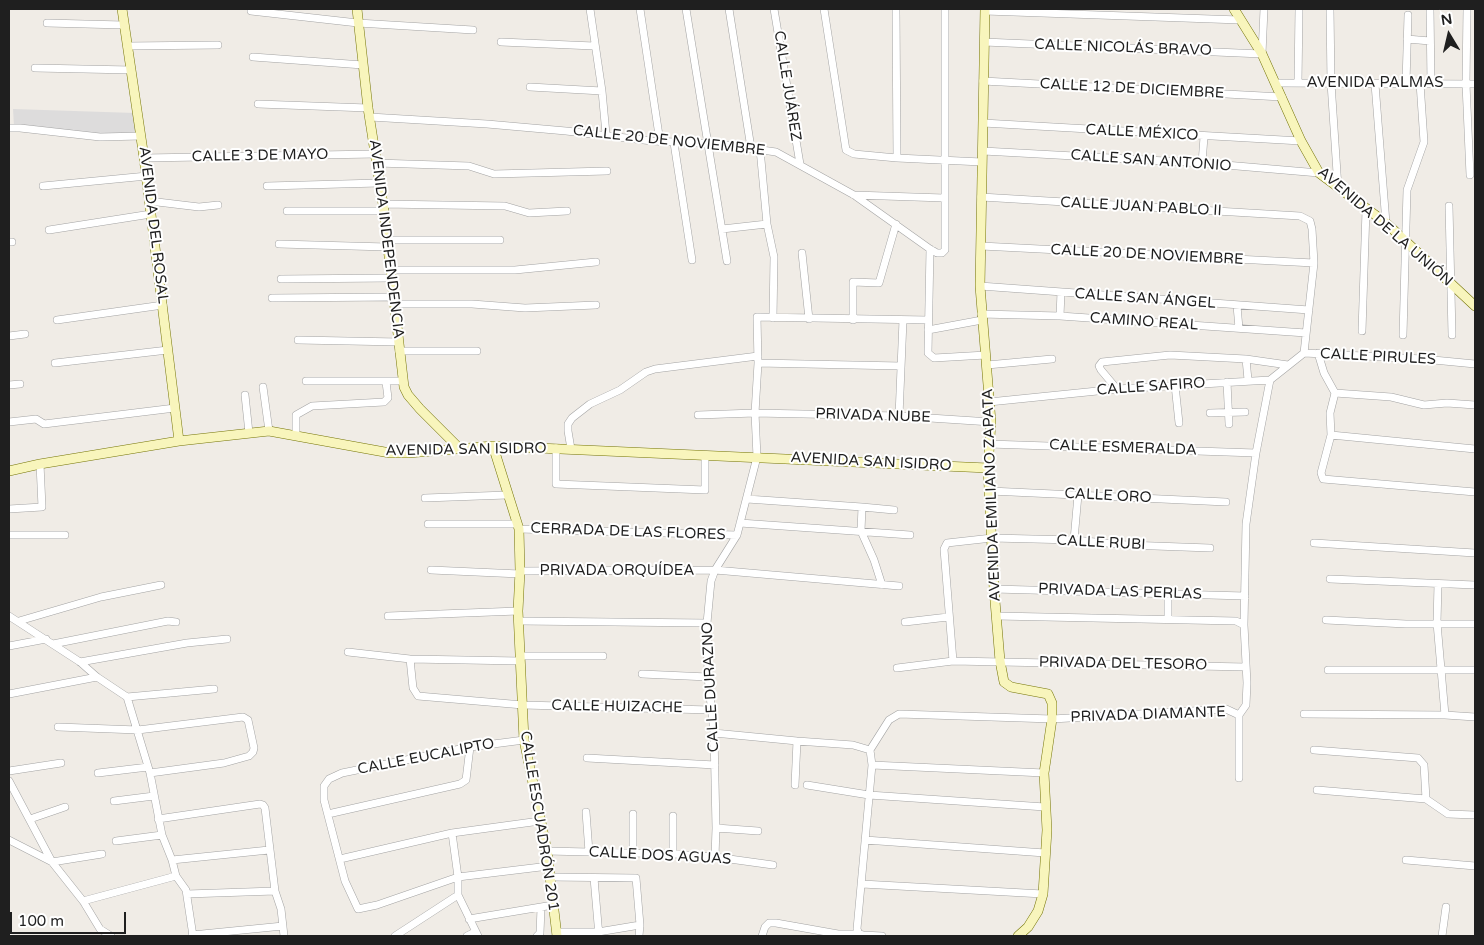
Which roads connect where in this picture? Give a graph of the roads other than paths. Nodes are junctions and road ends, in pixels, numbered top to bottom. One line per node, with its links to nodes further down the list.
1 (122, 9): 23 (main road, AVENIDA DEL ROSAL)
2 (357, 9): 22 (main road, AVENIDA INDEPENDENCIA)
3 (590, 9): 31 (street)
4 (640, 9): 58 (street)
5 (686, 9): 60 (street)
6 (729, 9): 61 (street)
7 (774, 9): 69 (street, CALLE JUÁREZ)
8 (824, 9): 66 (street)
9 (896, 9): 66 (street)
10 (945, 9): 67 (street)
11 (1234, 9): 20 (main road, AVENIDA DE LA UNIÓN)
12 (1264, 9): 32 (street)
13 (1299, 9): 39 (street)
14 (1330, 9): 40 (street)
15 (1430, 9): 26 (street)
16 (1467, 9): 45 (street)
17 (985, 10): 20 (street); 28 (main road, AVENIDA EMILIANO ZAPATA)
18 (252, 11): 22 (street)
19 (1408, 15): 25 (street)
20 (1240, 20): 32 (main road, AVENIDA DE LA UNIÓN)
21 (47, 23): 23 (street)
22 (358, 23): 24 (street); 34 (main road, AVENIDA INDEPENDENCIA)
23 (123, 25): 30 (main road, AVENIDA DEL ROSAL)
24 (473, 30)
25 (1408, 39): 26 (street); 41 (street)
26 (1430, 41): 43 (street)
27 (501, 42): 31 (street)
28 (984, 42): 32 (street, CALLE NICOLÁS BRAVO); 37 (main road, AVENIDA EMILIANO ZAPATA)
29 (218, 45): 30 (street)
30 (127, 46): 36 (main road, AVENIDA DEL ROSAL)
31 (594, 46): 48 (street)
32 (1262, 54): 38 (main road, AVENIDA DE LA UNIÓN)
33 (252, 57): 34 (street)
34 (363, 65): 51 (main road, AVENIDA INDEPENDENCIA)
35 (35, 68): 36 (street)
36 (131, 70): 55 (main road, AVENIDA DEL ROSAL)
37 (983, 81): 49 (street, CALLE 12 DE DICIEMBRE); 52 (main road, AVENIDA EMILIANO ZAPATA)
38 (1276, 83): 39 (street, AVENIDA PALMAS); 49 (main road, AVENIDA DE LA UNIÓN)
39 (1298, 83): 40 (street, AVENIDA PALMAS)
40 (1331, 83): 44 (street, AVENIDA PALMAS); 78 (street)
41 (1406, 83): 42 (street, AVENIDA PALMAS); 44 (street, AVENIDA PALMAS)
42 (1420, 83): 43 (street, AVENIDA PALMAS); 97 (street)
43 (1431, 83): 45 (street, AVENIDA PALMAS)
44 (1375, 84): 91 (street)
45 (1466, 84): 46 (street, AVENIDA PALMAS); 73 (street)
46 (1475, 84)
47 (530, 87): 48 (street)
48 (602, 91): 54 (street)
49 (1282, 97): 57 (main road, AVENIDA DE LA UNIÓN)
50 (258, 104): 51 (street, CALLE 20 DE NOVIEMBRE)
51 (369, 112): 54 (street, CALLE 20 DE NOVIEMBRE); 65 (main road, AVENIDA INDEPENDENCIA)
52 (983, 123): 56 (street, CALLE MÉXICO); 63 (main road, AVENIDA EMILIANO ZAPATA)
53 (9, 128): 55 (street)
54 (606, 134): 58 (street, CALLE 20 DE NOVIEMBRE)
55 (141, 136): 64 (main road, AVENIDA DEL ROSAL)
56 (1204, 137): 57 (street, CALLE MÉXICO); 70 (street)
57 (1301, 141): 72 (main road, AVENIDA DE LA UNIÓN)
58 (660, 142): 59 (street, CALLE 20 DE NOVIEMBRE)
59 (674, 143): 60 (street, CALLE 20 DE NOVIEMBRE); 103 (street)
60 (708, 144): 61 (street, CALLE 20 DE NOVIEMBRE); 94 (street)
61 (751, 148): 62 (street, CALLE 20 DE NOVIEMBRE)
62 (760, 149): 69 (street, CALLE 20 DE NOVIEMBRE); 92 (street)
63 (983, 151): 68 (main road, AVENIDA EMILIANO ZAPATA); 70 (street, CALLE SAN ANTONIO)
64 (144, 158): 65 (street, CALLE 3 DE MAYO); 74 (main road, AVENIDA DEL ROSAL)
65 (377, 158): 71 (street, CALLE 3 DE MAYO); 75 (main road, AVENIDA INDEPENDENCIA)
66 (896, 158): 67 (street)
67 (944, 160): 68 (street); 81 (street)
68 (982, 162): 80 (main road, AVENIDA EMILIANO ZAPATA)
69 (800, 164): 79 (street, CALLE 20 DE NOVIEMBRE)
70 (1202, 164): 72 (street, CALLE SAN ANTONIO)
71 (607, 171)
72 (1319, 173): 78 (main road, AVENIDA DE LA UNIÓN)
73 (1470, 175)
74 (147, 176): 76 (street); 82 (main road, AVENIDA DEL ROSAL)
75 (380, 183): 77 (street); 85 (main road, AVENIDA INDEPENDENCIA)
76 (43, 186)
77 (267, 186)
78 (1338, 188): 86 (main road, AVENIDA DE LA UNIÓN)
79 (854, 195): 81 (street); 93 (street, CALLE 20 DE NOVIEMBRE)
80 (981, 197): 90 (street, CALLE JUAN PABLO II); 100 (main road, AVENIDA EMILIANO ZAPATA)
81 (944, 198): 101 (street)
82 (149, 201): 83 (street); 89 (main road, AVENIDA DEL ROSAL)
83 (218, 205)
84 (1449, 206): 109 (street)
85 (383, 207): 87 (street); 88 (street); 99 (main road, AVENIDA INDEPENDENCIA)
86 (1366, 210): 91 (main road, AVENIDA DE LA UNIÓN); 129 (street)
87 (287, 211)
88 (567, 211)
89 (151, 214): 95 (street); 114 (main road, AVENIDA DEL ROSAL)
90 (1300, 216): 106 (street, CALLE PIRULES)
91 (1386, 223): 97 (main road, AVENIDA DE LA UNIÓN)
92 (767, 224): 94 (street); 121 (street)
93 (896, 224): 101 (street, CALLE 20 DE NOVIEMBRE); 124 (street)
94 (722, 229): 104 (street)
95 (49, 230)
96 (500, 240): 99 (street)
97 (1405, 241): 109 (main road, AVENIDA DE LA UNIÓN); 132 (street)
98 (279, 244): 99 (street)
99 (387, 244): 107 (main road, AVENIDA INDEPENDENCIA)
100 (981, 246): 106 (street, CALLE 20 DE NOVIEMBRE); 110 (main road, AVENIDA EMILIANO ZAPATA)
101 (930, 249): 126 (street)
102 (802, 253): 122 (street)
103 (692, 260)
104 (728, 261)
105 (596, 262): 107 (street)
106 (1314, 263): 118 (street, CALLE PIRULES)
107 (391, 274): 108 (street); 113 (main road, AVENIDA INDEPENDENCIA)
108 (281, 279)
109 (1450, 282): 117 (main road, AVENIDA DE LA UNIÓN); 133 (street)
110 (980, 286): 111 (street, CALLE SAN ÁNGEL); 120 (main road, AVENIDA EMILIANO ZAPATA)
111 (1061, 292): 116 (street, CALLE SAN ÁNGEL); 119 (street)
112 (272, 298): 113 (street)
113 (395, 300): 115 (street); 136 (main road, AVENIDA INDEPENDENCIA)
114 (163, 305): 123 (street); 137 (main road, AVENIDA DEL ROSAL)
115 (596, 305)
116 (1237, 306): 118 (street, CALLE SAN ÁNGEL); 127 (street)
117 (1475, 306)
118 (1309, 310): 130 (street, CALLE PIRULES)
119 (1060, 316): 120 (street, CAMINO REAL); 127 (street, CAMINO REAL)
120 (982, 317): 128 (street, CAMINO REAL); 144 (main road, AVENIDA EMILIANO ZAPATA)
121 (773, 318): 122 (street); 143 (street, CALLE DURAZNO)
122 (809, 319): 124 (street)
123 (57, 320)
124 (853, 320): 125 (street)
125 (903, 320): 126 (street); 147 (street)
126 (928, 320): 128 (street)
127 (1239, 328): 130 (street, CAMINO REAL)
128 (928, 330): 144 (street)
129 (1362, 331)
130 (1306, 333): 139 (street, CALLE PIRULES)
131 (25, 334): 134 (street)
132 (1403, 335)
133 (1452, 335)
134 (9, 336)
135 (298, 340): 136 (street)
136 (399, 346): 138 (street); 152 (main road, AVENIDA INDEPENDENCIA)
137 (168, 350): 145 (street); 164 (main road, AVENIDA DEL ROSAL)
138 (477, 351)
139 (1304, 353): 140 (street, CALLE PIRULES); 148 (street)
140 (1318, 354): 146 (street, CALLE PIRULES); 160 (street)
141 (1052, 359): 144 (street)
142 (1246, 359): 148 (street); 149 (street); 159 (street)
143 (758, 360): 147 (street); 167 (street, CALLE DURAZNO); 184 (street)
144 (986, 360): 162 (main road, AVENIDA EMILIANO ZAPATA)
145 (55, 363)
146 (1475, 364)
147 (901, 366): 170 (street)
148 (1288, 366): 150 (street)
149 (1248, 380): 150 (street, CALLE SAFIRO); 154 (street, CALLE SAFIRO)
150 (1270, 380): 186 (street)
151 (306, 381): 153 (street)
152 (402, 381): 153 (street); 183 (main road, AVENIDA INDEPENDENCIA)
153 (386, 382): 178 (street)
154 (1227, 382): 156 (street, CALLE SAFIRO); 165 (street)
155 (20, 384): 157 (street)
156 (1175, 384): 159 (street, CALLE SAFIRO); 173 (street)
157 (9, 385)
158 (263, 387): 175 (street)
159 (1117, 389): 162 (street, CALLE SAFIRO)
160 (1335, 393): 163 (street); 177 (street)
161 (245, 395): 176 (street)
162 (989, 402): 172 (main road, AVENIDA EMILIANO ZAPATA)
163 (1475, 405)
164 (175, 408): 171 (street); 179 (main road, AVENIDA DEL ROSAL)
165 (1228, 412): 166 (street); 168 (street); 174 (street)
166 (1245, 412)
167 (755, 413): 169 (street, PRIVADA NUBE); 170 (street, PRIVADA NUBE); 188 (street, CALLE DURAZNO)
168 (1210, 413)
169 (698, 415)
170 (898, 416): 172 (street, PRIVADA NUBE)
171 (9, 422)
172 (991, 422): 180 (main road, AVENIDA EMILIANO ZAPATA)
173 (1179, 423)
174 (1229, 424)
175 (268, 431): 176 (main road, AVENIDA SAN ISIDRO); 178 (main road, AVENIDA SAN ISIDRO)
176 (249, 433): 179 (main road, AVENIDA SAN ISIDRO)
177 (1331, 435): 185 (street); 193 (street)
178 (296, 436): 183 (main road, AVENIDA SAN ISIDRO)
179 (179, 441): 189 (main road, AVENIDA SAN ISIDRO)
180 (989, 444): 186 (street, CALLE ESMERALDA); 190 (main road, AVENIDA EMILIANO ZAPATA)
181 (493, 446): 182 (main road, AVENIDA SAN ISIDRO); 183 (main road, AVENIDA SAN ISIDRO); 194 (main road, CALLE ESCUADRÓN 201)
182 (556, 448): 184 (main road, AVENIDA SAN ISIDRO); 187 (street)
183 (460, 449)
184 (571, 449): 187 (main road, AVENIDA SAN ISIDRO)
185 (1475, 449)
186 (1256, 453): 226 (street)
187 (705, 456): 188 (main road, AVENIDA SAN ISIDRO)
188 (757, 457): 190 (main road, AVENIDA SAN ISIDRO); 197 (street, CALLE DURAZNO)
189 (40, 464): 191 (main road, AVENIDA SAN ISIDRO); 200 (street)
190 (988, 468): 192 (main road, AVENIDA EMILIANO ZAPATA)
191 (9, 471)
192 (990, 491): 195 (street, CALLE ORO); 210 (main road, AVENIDA EMILIANO ZAPATA)
193 (1475, 492)
194 (507, 495): 196 (street); 204 (main road, CALLE ESCUADRÓN 201)
195 (1078, 495): 198 (street, CALLE ORO); 211 (street)
196 (425, 498)
197 (746, 499): 199 (street); 202 (street, CALLE DURAZNO)
198 (1226, 502)
199 (862, 507): 201 (street); 205 (street)
200 (9, 509)
201 (894, 510)
202 (740, 523): 205 (street); 208 (street, CALLE DURAZNO)
203 (428, 524): 204 (street, CERRADA DE LAS FLORES)
204 (518, 526): 208 (street, CERRADA DE LAS FLORES); 217 (main road, CALLE ESCUADRÓN 201)
205 (861, 531): 209 (street); 221 (street)
206 (9, 535): 207 (street)
207 (65, 535)
208 (737, 535): 216 (street, CALLE DURAZNO)
209 (910, 535)
210 (992, 538): 211 (street, CALLE RUBI); 224 (main road, AVENIDA EMILIANO ZAPATA); 231 (street, CALLE RUBI)
211 (1074, 540): 213 (street, CALLE RUBI)
212 (1314, 543): 214 (street)
213 (1210, 548)
214 (1475, 553)
215 (431, 570): 217 (street, PRIVADA ORQUÍDEA)
216 (715, 570): 217 (street, PRIVADA ORQUÍDEA); 221 (street, PRIVADA ORQUÍDEA); 238 (street, CALLE DURAZNO)
217 (520, 573): 227 (main road, CALLE ESCUADRÓN 201)
218 (1330, 579): 219 (street)
219 (1438, 584): 222 (street); 239 (street)
220 (161, 585): 235 (street)
221 (882, 585): 223 (street, PRIVADA ORQUÍDEA)
222 (1475, 585)
223 (899, 586)
224 (994, 589): 225 (street, PRIVADA LAS PERLAS); 230 (main road, AVENIDA EMILIANO ZAPATA)
225 (1168, 593): 226 (street, PRIVADA LAS PERLAS); 232 (street)
226 (1245, 596): 241 (street)
227 (518, 611): 229 (street); 234 (main road, CALLE ESCUADRÓN 201)
228 (9, 616): 235 (street)
229 (388, 616)
230 (997, 616): 232 (street); 251 (main road, AVENIDA EMILIANO ZAPATA)
231 (948, 617): 237 (street); 250 (street)
232 (1168, 619): 241 (street)
233 (1326, 620): 239 (street)
234 (519, 621): 238 (street); 248 (main road, CALLE ESCUADRÓN 201)
235 (19, 622): 242 (street)
236 (176, 622): 244 (street)
237 (905, 622)
238 (707, 623): 260 (street, CALLE DURAZNO)
239 (1437, 624): 240 (street); 255 (street)
240 (1475, 624)
241 (1244, 625): 253 (street)
242 (46, 639): 244 (street); 245 (street)
243 (228, 639): 252 (street)
244 (53, 644): 252 (street)
245 (9, 646)
246 (348, 652): 249 (street)
247 (603, 656): 248 (street)
248 (520, 658): 249 (street); 264 (main road, CALLE ESCUADRÓN 201)
249 (410, 659): 264 (street, CALLE HUIZACHE)
250 (953, 660): 251 (street, PRIVADA DEL TESORO); 254 (street, PRIVADA DEL TESORO)
251 (1000, 661): 253 (street, PRIVADA DEL TESORO); 270 (main road, AVENIDA EMILIANO ZAPATA)
252 (80, 662): 259 (street)
253 (1246, 667): 266 (street)
254 (897, 668)
255 (1440, 669): 256 (street); 257 (street); 268 (street)
256 (1328, 670)
257 (1475, 670)
258 (642, 674): 260 (street)
259 (97, 677): 262 (street); 263 (street)
260 (708, 677): 265 (street, CALLE DURAZNO)
261 (214, 689): 263 (street)
262 (9, 694)
263 (127, 697): 272 (street)
264 (523, 705): 265 (street, CALLE HUIZACHE); 274 (main road, CALLE ESCUADRÓN 201)
265 (711, 710): 273 (street, CALLE DURAZNO)
266 (1239, 714): 270 (street, PRIVADA DIAMANTE); 287 (street, PRIVADA DIAMANTE)
267 (1304, 714): 268 (street)
268 (1445, 715): 269 (street)
269 (1475, 717)
270 (1052, 719): 277 (street, PRIVADA DIAMANTE); 286 (main road, AVENIDA EMILIANO ZAPATA)
271 (58, 727): 272 (street)
272 (138, 730): 283 (street); 283 (street)
273 (714, 732): 275 (street); 281 (street, CALLE DURAZNO)
274 (524, 740): 276 (street, CALLE EUCALIPTO); 306 (main road, CALLE ESCUADRÓN 201)
275 (797, 742): 277 (street); 289 (street)
276 (470, 747): 300 (street); 300 (street, CALLE EUCALIPTO)
277 (870, 750): 282 (street)
278 (1314, 750): 295 (street)
279 (587, 758): 281 (street)
280 (61, 763): 284 (street)
281 (715, 765): 307 (street, CALLE DURAZNO)
282 (872, 765): 286 (street); 293 (street)
283 (149, 770): 285 (street); 294 (street)
284 (9, 771)
285 (98, 773)
286 (1044, 773): 298 (main road, AVENIDA EMILIANO ZAPATA)
287 (1239, 778)
288 (9, 781): 292 (street)
289 (795, 785)
290 (808, 785): 293 (street)
291 (1317, 790): 295 (street)
292 (12, 793): 304 (street)
293 (869, 795): 298 (street); 312 (street)
294 (154, 796): 296 (street); 305 (street)
295 (1426, 799): 302 (street)
296 (114, 801)
297 (65, 807): 304 (street)
298 (1045, 807): 317 (main road, AVENIDA EMILIANO ZAPATA)
299 (586, 812): 316 (street)
300 (328, 814): 322 (street)
301 (633, 814): 318 (street)
302 (1475, 815)
303 (673, 816): 320 (street)
304 (30, 819): 325 (street)
305 (158, 819): 310 (street); 314 (street)
306 (540, 821): 309 (street); 315 (main road, CALLE ESCUADRÓN 201)
307 (716, 828): 308 (street); 321 (street, CALLE DURAZNO)
308 (758, 831)
309 (452, 833): 322 (street); 330 (street)
310 (162, 835): 313 (street); 323 (street)
311 (9, 840): 325 (street)
312 (865, 840): 317 (street); 333 (street)
313 (116, 841)
314 (269, 850): 323 (street); 334 (street)
315 (547, 851): 316 (street, CALLE DOS AGUAS); 327 (main road, CALLE ESCUADRÓN 201)
316 (589, 852): 318 (street, CALLE DOS AGUAS)
317 (1045, 852): 336 (main road, AVENIDA EMILIANO ZAPATA)
318 (633, 853): 320 (street, CALLE DOS AGUAS)
319 (102, 854): 325 (street)
320 (673, 854): 321 (street, CALLE DOS AGUAS)
321 (715, 857): 326 (street, CALLE DOS AGUAS)
322 (340, 858): 330 (street)
323 (172, 860): 329 (street)
324 (1406, 860): 328 (street)
325 (52, 862): 338 (street)
326 (774, 865)
327 (549, 866): 330 (street); 331 (main road, CALLE ESCUADRÓN 201)
328 (1475, 866)
329 (176, 876): 335 (street); 338 (street)
330 (458, 877): 337 (street)
331 (550, 877): 332 (street); 339 (main road, CALLE ESCUADRÓN 201)
332 (594, 878): 344 (street); 348 (street)
333 (862, 884): 336 (street); 349 (street)
334 (276, 891): 335 (street); 343 (street)
335 (187, 894): 351 (street)
336 (1043, 894): 359 (main road, AVENIDA EMILIANO ZAPATA)
337 (458, 895): 342 (street); 353 (street)
338 (83, 901): 345 (street)
339 (553, 905): 341 (street); 347 (main road, CALLE ESCUADRÓN 201)
340 (1446, 907): 360 (street)
341 (541, 908): 342 (street); 355 (street)
342 (469, 919): 346 (street)
343 (283, 926): 351 (street); 352 (street)
344 (640, 926): 348 (street); 356 (street)
345 (101, 932): 350 (street)
346 (477, 934): 354 (street)
347 (557, 934): 348 (street)
348 (598, 934)
349 (859, 934): 357 (street); 358 (street)
350 (111, 936)
351 (193, 936)
352 (284, 936)
353 (394, 936)
354 (467, 936)
355 (538, 936)
356 (639, 936)
357 (762, 936)
358 (882, 936)
359 (1018, 936)
360 (1442, 936)

